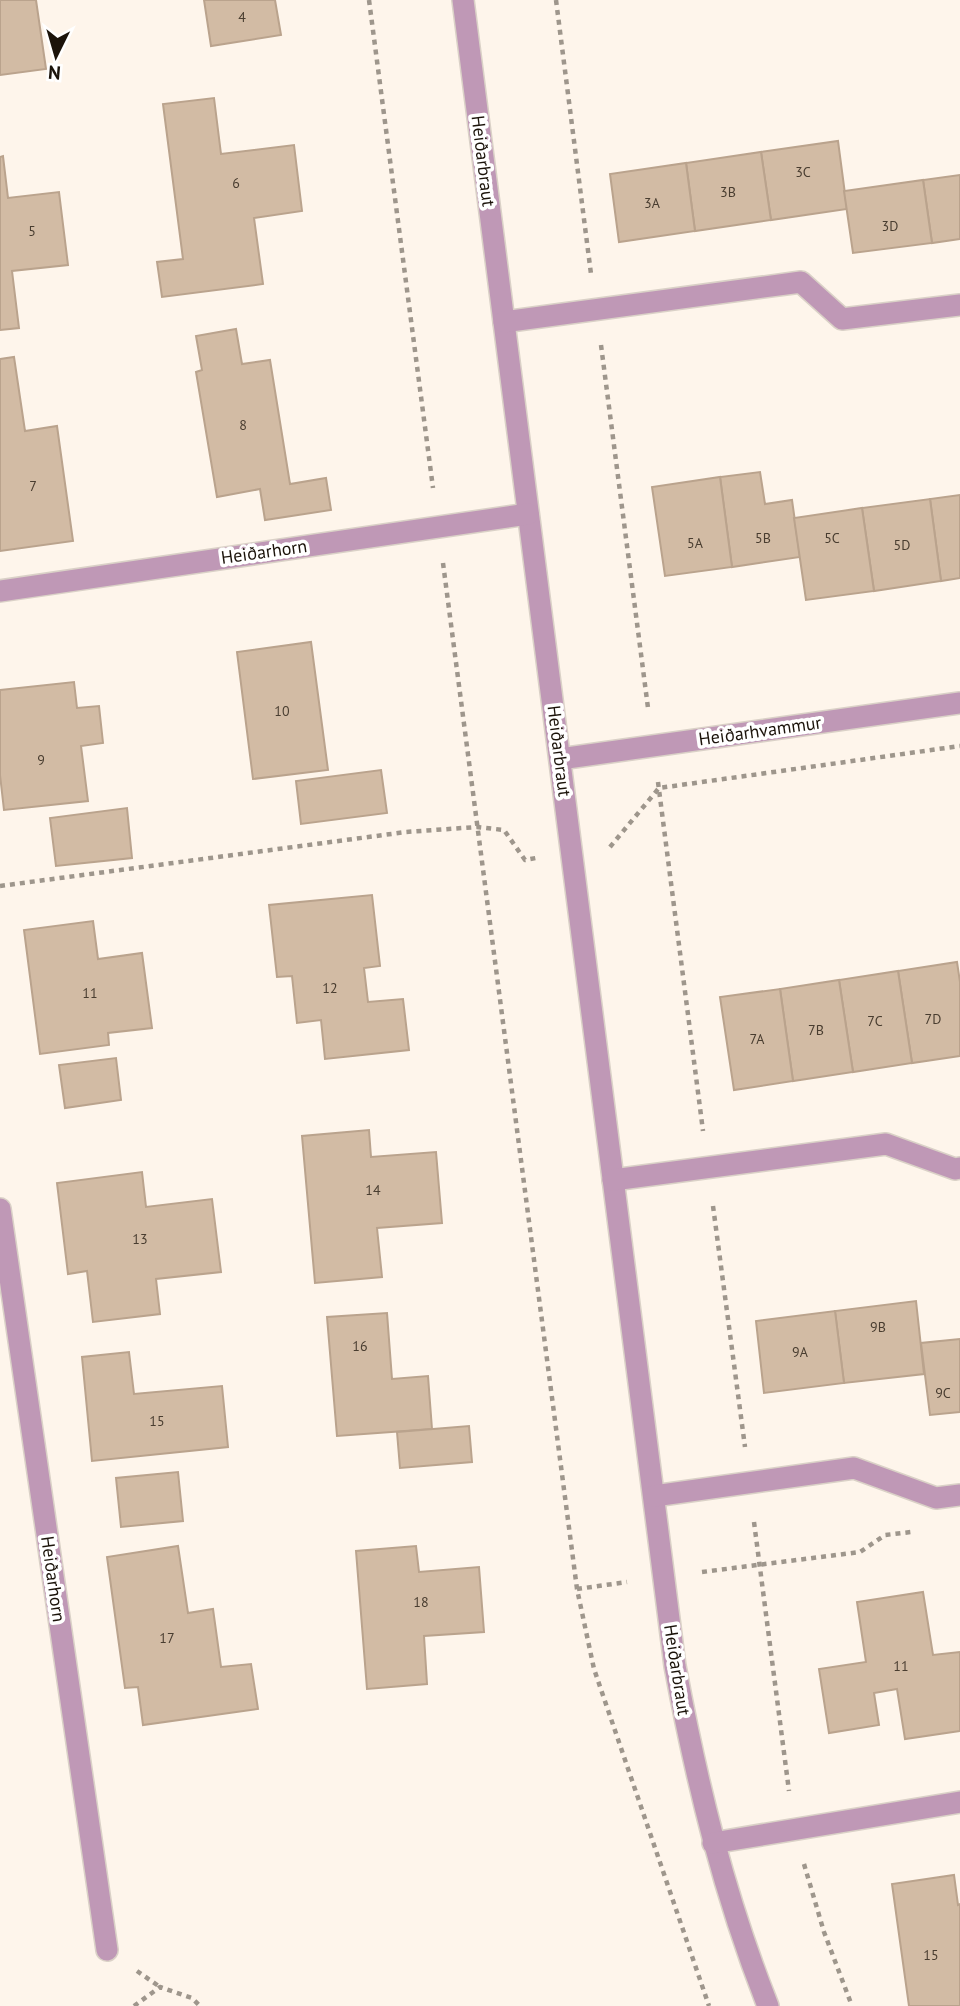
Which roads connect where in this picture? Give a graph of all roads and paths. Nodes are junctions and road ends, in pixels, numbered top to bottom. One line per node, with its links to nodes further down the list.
1 (369, 0): 8 (path)
2 (463, 0): 6 (street, Heiðarbraut)
3 (556, 0): 5 (path)
4 (960, 305): 5 (street)
5 (596, 310): 6 (street); 11 (path)
6 (504, 322): 7 (street, Heiðarbraut)
7 (528, 514): 8 (street, Heiðarhorn); 13 (street, Heiðarbraut)
8 (438, 527): 9 (street, Heiðarhorn); 15 (path)
9 (0, 591)
10 (960, 703): 11 (street, Heiðarhvammur)
11 (653, 746): 13 (street, Heiðarhvammur); 14 (path)
12 (960, 746): 14 (path)
13 (559, 759): 16 (street, Heiðarbraut)
14 (659, 788): 16 (path); 18 (path)
15 (477, 827): 16 (path); 17 (path); 28 (path)
16 (571, 853): 20 (street, Heiðarbraut)
17 (0, 886)
18 (708, 1168): 19 (street); 20 (street); 22 (path)
19 (960, 1168)
20 (613, 1180): 24 (street, Heiðarbraut)
21 (0, 1209): 32 (street, Heiðarhorn)
22 (749, 1482): 23 (street); 24 (street); 26 (path)
23 (960, 1495)
24 (654, 1496): 27 (street, Heiðarbraut)
25 (923, 1530): 26 (path)
26 (760, 1565): 27 (path); 30 (path)
27 (664, 1577): 28 (path); 31 (street, Heiðarbraut)
28 (577, 1589): 35 (path)
29 (960, 1802): 30 (street)
30 (794, 1829): 31 (street); 37 (path)
31 (713, 1843): 36 (street, Heiðarbraut)
32 (107, 1950)
33 (134, 2006): 34 (path)
34 (200, 2006)
35 (709, 2006)
36 (768, 2006)
37 (852, 2006)

